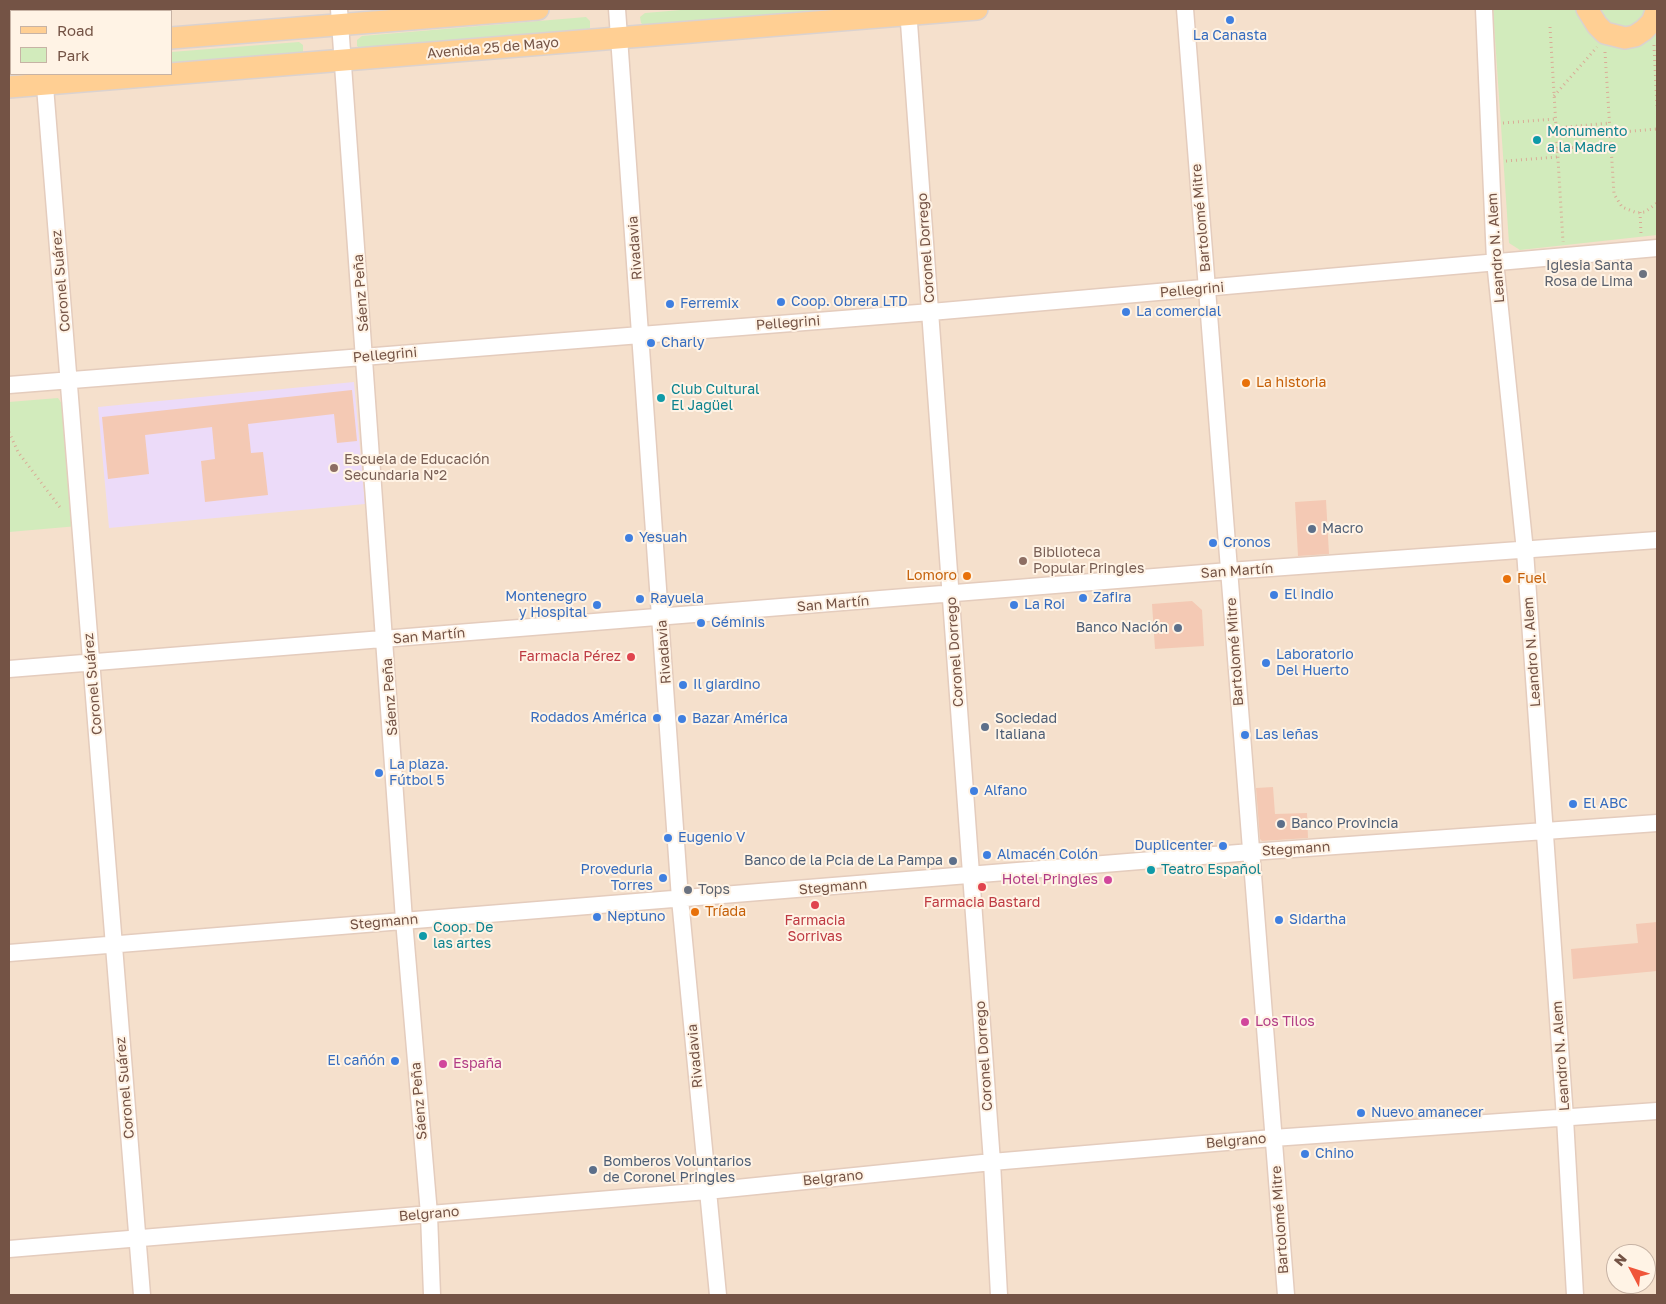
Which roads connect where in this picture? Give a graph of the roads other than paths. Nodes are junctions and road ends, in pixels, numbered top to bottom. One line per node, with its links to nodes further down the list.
1 (538, 9): 9 (main road)
2 (617, 9): 11 (street, Rivadavia)
3 (976, 9): 8 (main road, Avenida 25 de Mayo)
4 (1184, 9): 19 (street, Bartolomé Mitre)
5 (1484, 9): 18 (street, Leandro N. Alem)
6 (1587, 9): 7 (main road)
7 (1657, 9)
8 (909, 12): 11 (main road, Avenida 25 de Mayo); 20 (street, Coronel Dorrego)
9 (340, 17): 10 (main road); 12 (street, Sáenz Peña)
10 (172, 38)
11 (619, 38): 12 (main road, Avenida 25 de Mayo); 21 (street, Rivadavia)
12 (343, 60): 13 (main road, Avenida 25 de Mayo); 22 (street, Sáenz Peña)
13 (172, 71)
14 (107, 75): 15 (main road, Avenida 25 de Mayo)
15 (44, 79): 16 (main road, Avenida 25 de Mayo); 23 (street, Coronel Suárez)
16 (9, 87)
17 (1657, 248): 18 (street, Pellegrini)
18 (1495, 261): 19 (street, Pellegrini); 26 (street, Leandro N. Alem)
19 (1207, 289): 20 (street, Pellegrini); 27 (street, Bartolomé Mitre)
20 (931, 312): 21 (street, Pellegrini); 28 (street, Coronel Dorrego)
21 (641, 335): 22 (street, Pellegrini); 29 (street, Rivadavia)
22 (365, 357): 23 (street, Pellegrini); 30 (street, Sáenz Peña)
23 (68, 380): 24 (street, Pellegrini); 31 (street, Coronel Suárez)
24 (9, 385)
25 (1657, 540): 26 (street, San Martín)
26 (1525, 551): 27 (street, San Martín); 34 (street, Leandro N. Alem)
27 (1229, 571): 28 (street, San Martín); 35 (street, Bartolomé Mitre)
28 (951, 594): 29 (street, San Martín); 36 (street, Coronel Dorrego)
29 (662, 617): 30 (street, San Martín); 37 (street, Rivadavia)
30 (386, 639): 31 (street, San Martín); 38 (street, Sáenz Peña)
31 (91, 662): 32 (street, San Martín); 39 (street, Coronel Suárez)
32 (9, 669)
33 (1657, 823): 34 (street, Stegmann)
34 (1544, 832): 35 (street, Stegmann); 42 (street, Leandro N. Alem)
35 (1251, 852): 36 (street, Stegmann); 43 (street, Bartolomé Mitre)
36 (970, 876): 37 (street, Stegmann); 44 (street, Coronel Dorrego)
37 (680, 898): 38 (street, Stegmann); 45 (street, Rivadavia)
38 (404, 920): 39 (street, Stegmann); 46 (street, Sáenz Peña)
39 (114, 943): 40 (street, Stegmann); 47 (street, Coronel Suárez)
40 (9, 953)
41 (1657, 1111): 42 (street, Belgrano)
42 (1566, 1118): 43 (street, Belgrano); 54 (street, Leandro N. Alem)
43 (1274, 1138): 44 (street, Belgrano); 53 (street, Bartolomé Mitre)
44 (992, 1162): 45 (street, Belgrano); 52 (street, Coronel Dorrego)
45 (707, 1191): 46 (street, Belgrano); 51 (street, Rivadavia)
46 (429, 1214): 47 (street, Belgrano); 50 (street, Sáenz Peña)
47 (137, 1238): 48 (street, Belgrano); 49 (street, Coronel Suárez)
48 (9, 1249)
49 (142, 1295)
50 (432, 1295)
51 (718, 1295)
52 (999, 1295)
53 (1286, 1295)
54 (1575, 1295)

